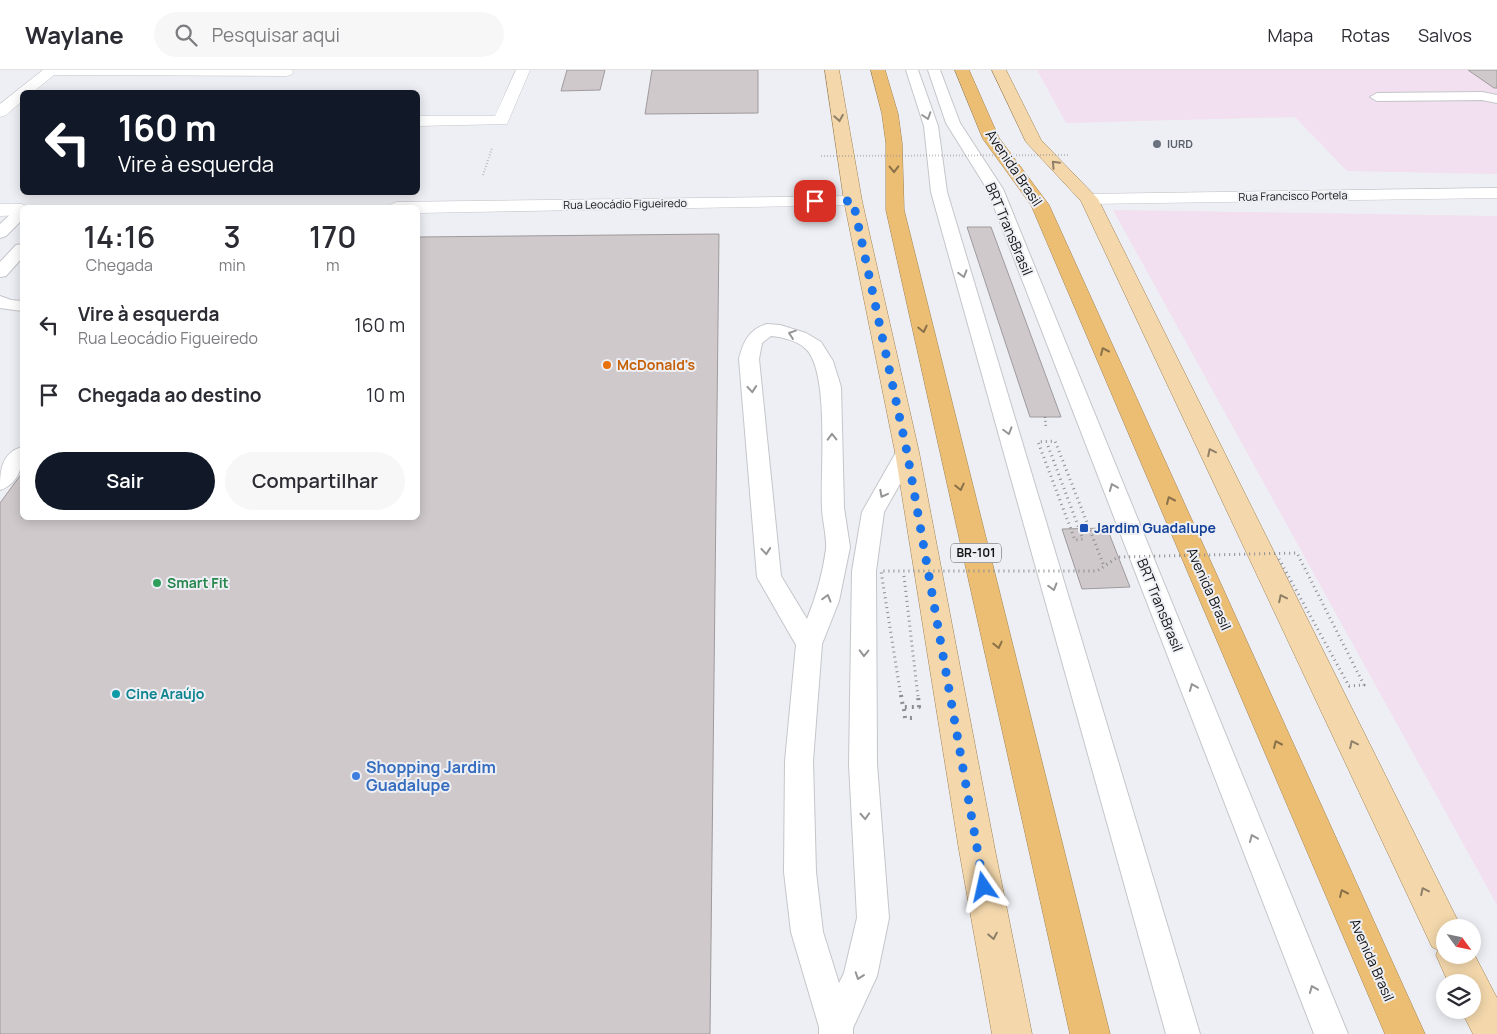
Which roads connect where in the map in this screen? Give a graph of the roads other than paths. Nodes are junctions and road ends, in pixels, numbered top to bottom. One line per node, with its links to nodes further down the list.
1 (523, 70): 16 (street)
2 (832, 70): 19 (main road, one-way to 19)
3 (878, 70): 37 (highway, BR-101, one-way to 37)
4 (912, 70): 38 (lane, one-way to 38)
5 (934, 70): 39 (lane, BRT TransBrasil, one-way to 5)
6 (962, 70): 40 (highway, Avenida Brasil, one-way to 6)
7 (999, 70): 18 (main road, one-way to 7)
8 (52, 71): 9 (street); 11 (street)
9 (288, 71): 10 (street)
10 (275, 86)
11 (27, 90)
12 (20, 95): 15 (street)
13 (1376, 97): 14 (lane)
14 (1497, 99)
15 (0, 112)
16 (420, 121)
17 (1497, 193): 18 (street, Rua Francisco Portela)
18 (1089, 199): 33 (main road, one-way to 18)
19 (853, 201): 20 (street, Rua Leocádio Figueiredo); 29 (main road)
20 (420, 208)
21 (0, 210): 22 (street)
22 (20, 211)
23 (20, 213): 24 (lane)
24 (0, 233)
25 (20, 251): 26 (lane)
26 (0, 272)
27 (0, 300): 28 (lane)
28 (20, 306)
29 (907, 452): 35 (lane, one-way to 35); 36 (main road, one-way to 36)
30 (20, 457): 31 (lane)
31 (0, 482)
32 (809, 644): 32 (lane, one-way to 32); 35 (lane)
33 (1438, 919)
34 (1481, 1009): 41 (main road)
35 (836, 1030)
36 (1012, 1034)
37 (1090, 1034)
38 (1183, 1034)
39 (1331, 1034)
40 (1404, 1034)
41 (1494, 1034)

